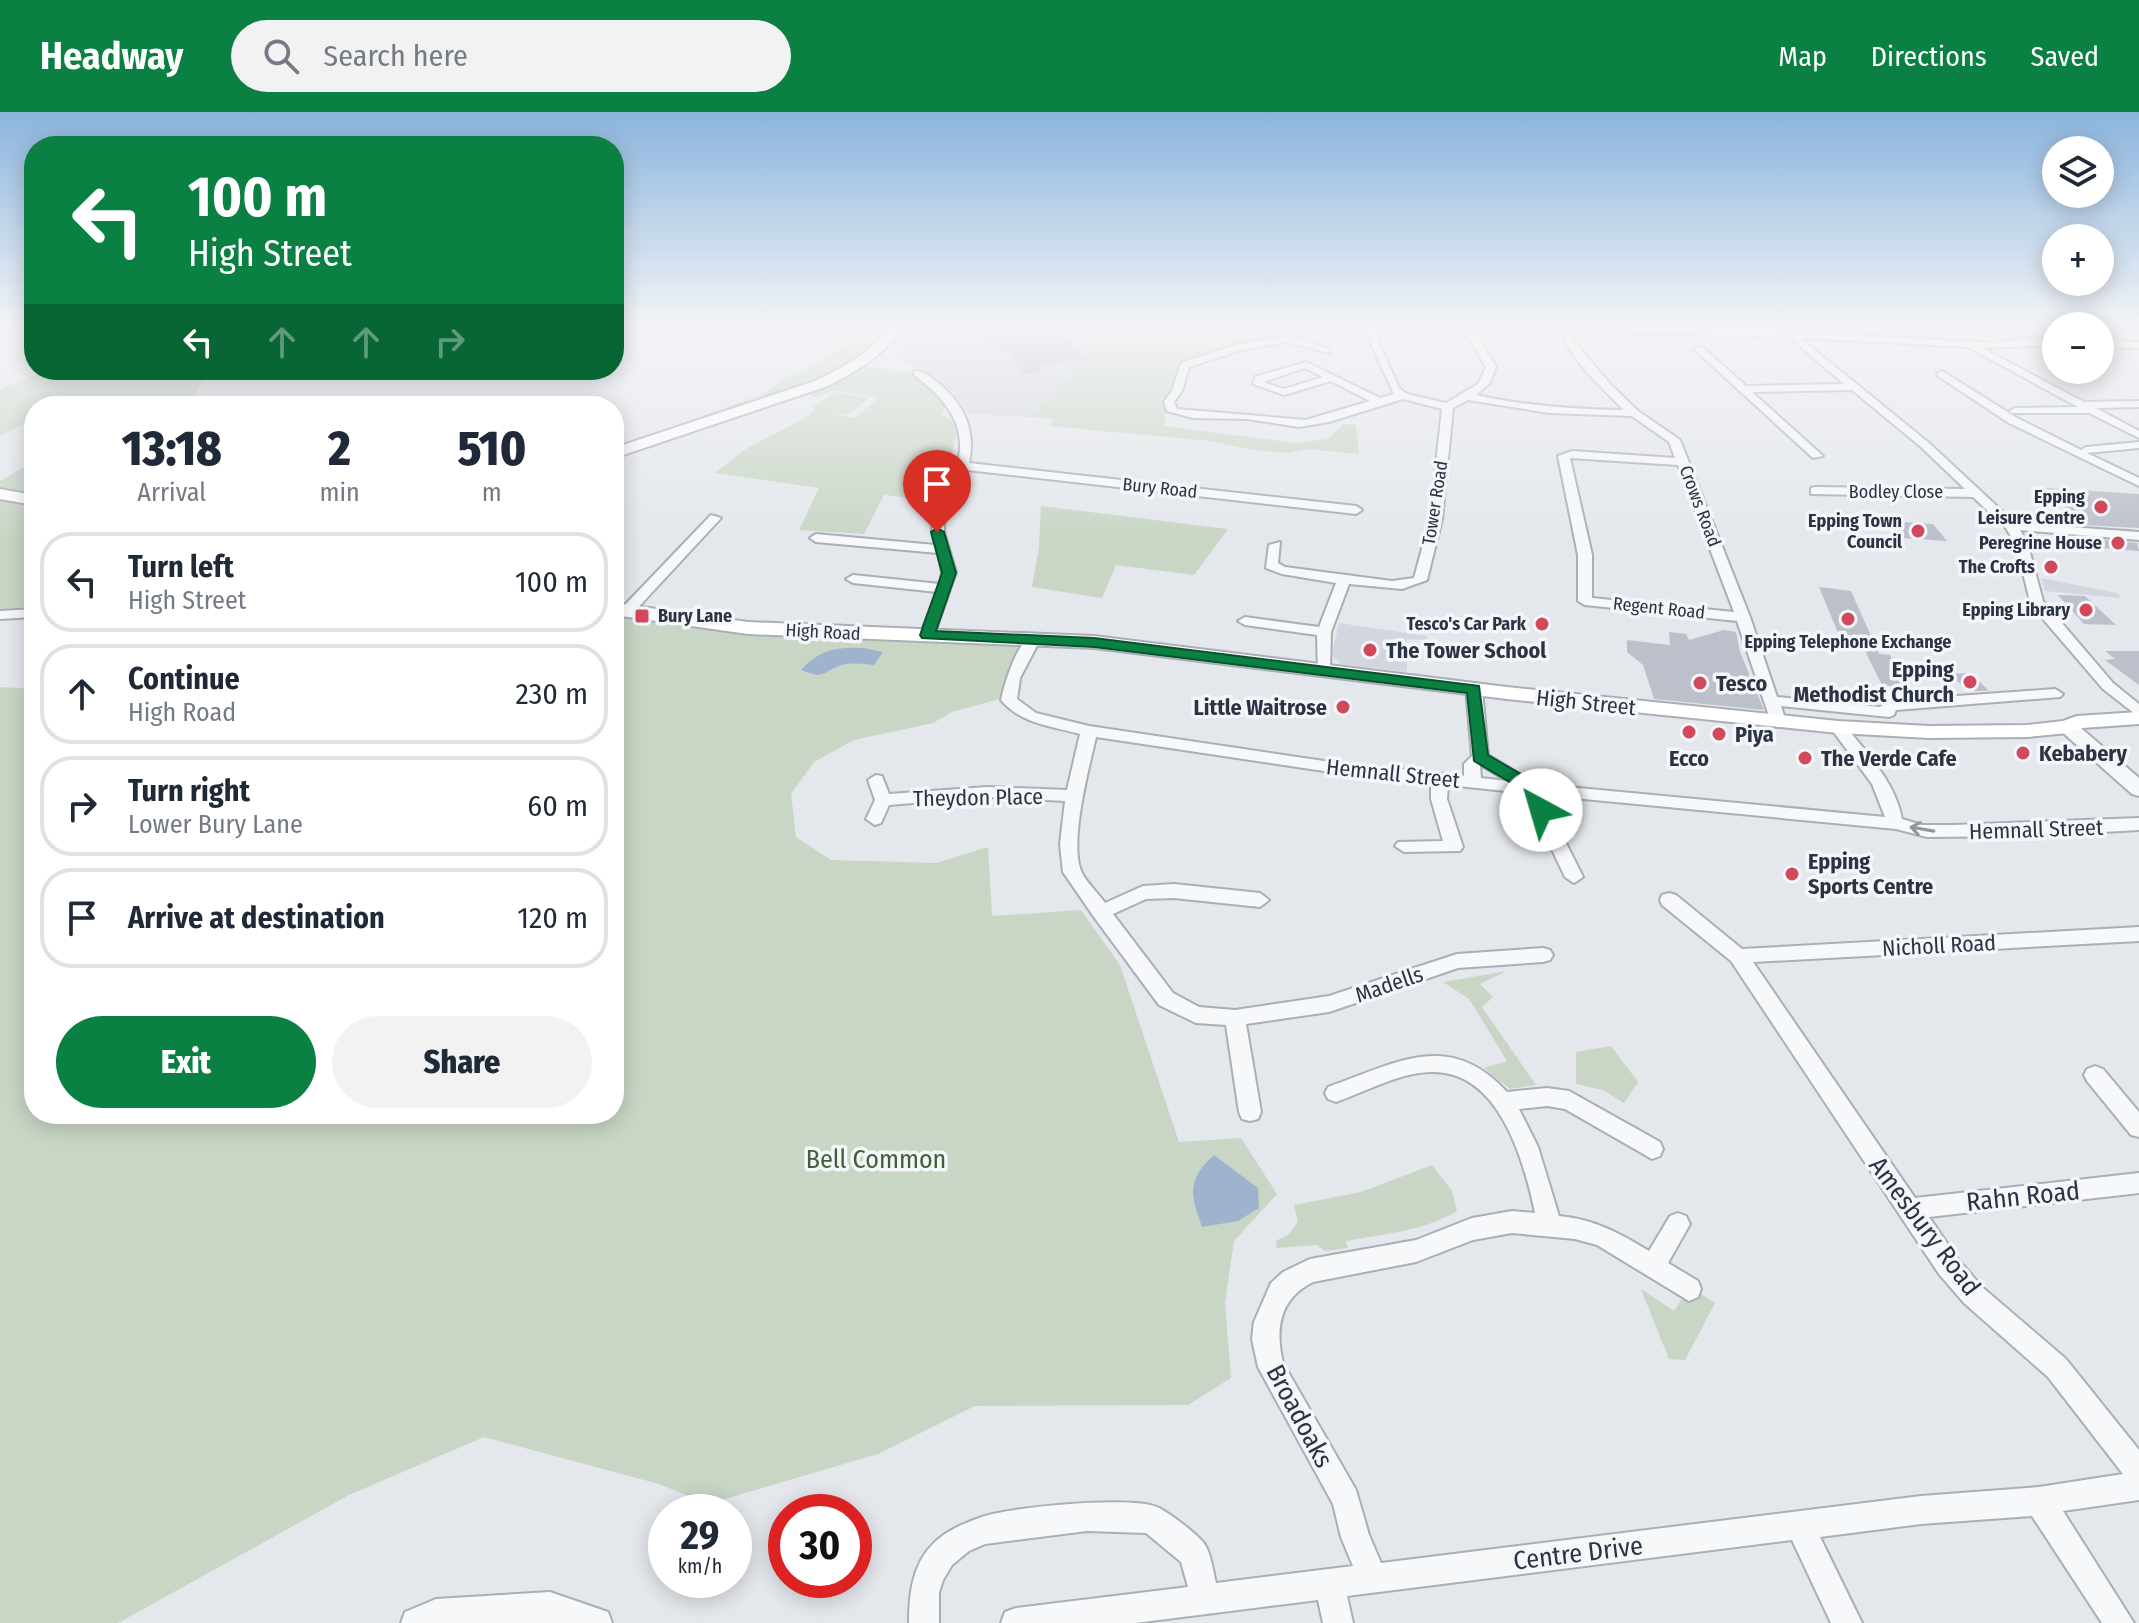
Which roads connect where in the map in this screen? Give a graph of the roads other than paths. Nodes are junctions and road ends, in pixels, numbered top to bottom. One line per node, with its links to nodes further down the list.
1 (780, 398): 22 (main road)
2 (949, 398): 26 (street)
3 (1172, 398): 14 (street)
4 (1372, 398): 14 (street)
5 (1393, 398): 14 (street)
6 (1409, 398): 16 (street)
7 (1463, 398): 16 (street)
8 (1472, 398): 19 (street)
9 (1618, 398): 19 (street, Crows Road)
10 (1752, 398): 24 (street)
11 (1867, 398): 29 (street)
12 (1974, 398): 27 (street)
13 (2066, 398): 17 (street)
14 (1377, 400)
15 (2139, 404): 17 (street)
16 (1448, 407): 40 (street, Tower Road)
17 (2086, 408): 18 (street); 20 (street)
18 (2015, 411)
19 (1634, 413): 25 (street, Crows Road)
20 (2139, 435)
21 (2139, 445): 23 (street)
22 (624, 450)
23 (2086, 450)
24 (1817, 456)
25 (1683, 462): 46 (street, Crows Road); 46 (street, Regent Road)
26 (964, 466): 32 (street, Bury Road); 38 (street)
27 (2139, 482)
28 (1815, 491): 29 (street, Bodley Close)
29 (1976, 493): 34 (street)
30 (0, 494): 31 (main road)
31 (24, 498)
32 (1356, 510)
33 (715, 518): 42 (street)
34 (2011, 526): 35 (street); 55 (street)
35 (2139, 536)
36 (816, 538): 38 (street)
37 (1275, 545): 40 (street, Tower Road)
38 (942, 550): 41 (street)
39 (853, 579): 41 (street)
40 (1344, 580): 48 (street)
41 (944, 589): 49 (street)
42 (624, 607)
43 (624, 610): 49 (main road, High Road)
44 (24, 614): 45 (street)
45 (0, 615)
46 (1743, 617): 54 (street, Crows Road)
47 (1245, 621): 48 (street)
48 (1324, 632): 51 (street)
49 (927, 635): 50 (main road, High Road)
50 (1034, 638): 51 (main road, High Street); 59 (street, Hemnall Street)
51 (1323, 669): 52 (main road, High Street)
52 (1474, 689): 56 (main road, High Street); 60 (street)
53 (2055, 694): 54 (street)
54 (1772, 701): 56 (street, Crows Road)
55 (2139, 715): 58 (main road, High Street)
56 (1778, 722): 57 (main road, High Street)
57 (1838, 727): 58 (main road, High Street); 69 (street)
58 (2068, 727): 65 (street)
59 (1089, 731): 61 (street, Hemnall Street); 66 (street, Theydon Place)
60 (1480, 757): 63 (street); 64 (street)
61 (1440, 779): 63 (street, Hemnall Street); 71 (street)
62 (876, 780): 67 (street, Theydon Place)
63 (1473, 782): 64 (street, Hemnall Street)
64 (1530, 787): 69 (street, Hemnall Street); 72 (street)
65 (2139, 789)
66 (1074, 796): 67 (street, Theydon Place); 75 (street, Theydon Place)
67 (883, 800): 68 (street, Theydon Place)
68 (875, 819)
69 (1894, 821): 70 (street, Hemnall Street, one-way to 69)
70 (2139, 824)
71 (1404, 846)
72 (1574, 877)
73 (1260, 900): 75 (street)
74 (1669, 900): 78 (street, Amesbury Road)
75 (1101, 912): 79 (street, Madells)
76 (2139, 934): 78 (street, Nicholl Road)
77 (1543, 955): 79 (street, Madells)
78 (1738, 956): 87 (street, Amesbury Road)
79 (1235, 1018): 83 (street)
80 (2095, 1075): 84 (street)
81 (1336, 1093): 82 (street)
82 (1503, 1101): 85 (street); 89 (street)
83 (1250, 1112)
84 (2139, 1128)
85 (1652, 1149)
86 (2139, 1183): 87 (street, Rahn Road)
87 (1908, 1209): 92 (street, Amesbury Road)
88 (1678, 1224): 90 (street)
89 (1549, 1225): 90 (street, Broadoaks); 96 (street, Broadoaks)
90 (1654, 1265): 91 (street, Broadoaks)
91 (1689, 1289)
92 (2139, 1472)
93 (2139, 1486): 94 (street, Centre Drive)
94 (2039, 1501): 95 (street, Centre Drive); 105 (street)
95 (1800, 1527): 96 (street, Centre Drive); 104 (street)
96 (1373, 1578): 97 (street, Centre Drive)
97 (1330, 1585): 98 (street, Centre Drive); 103 (street)
98 (1206, 1600): 101 (street); 102 (street, Centre Drive)
99 (416, 1623): 100 (street)
100 (597, 1623)
101 (924, 1623)
102 (1016, 1623)
103 (1338, 1623)
104 (1847, 1623)
105 (2119, 1623)

